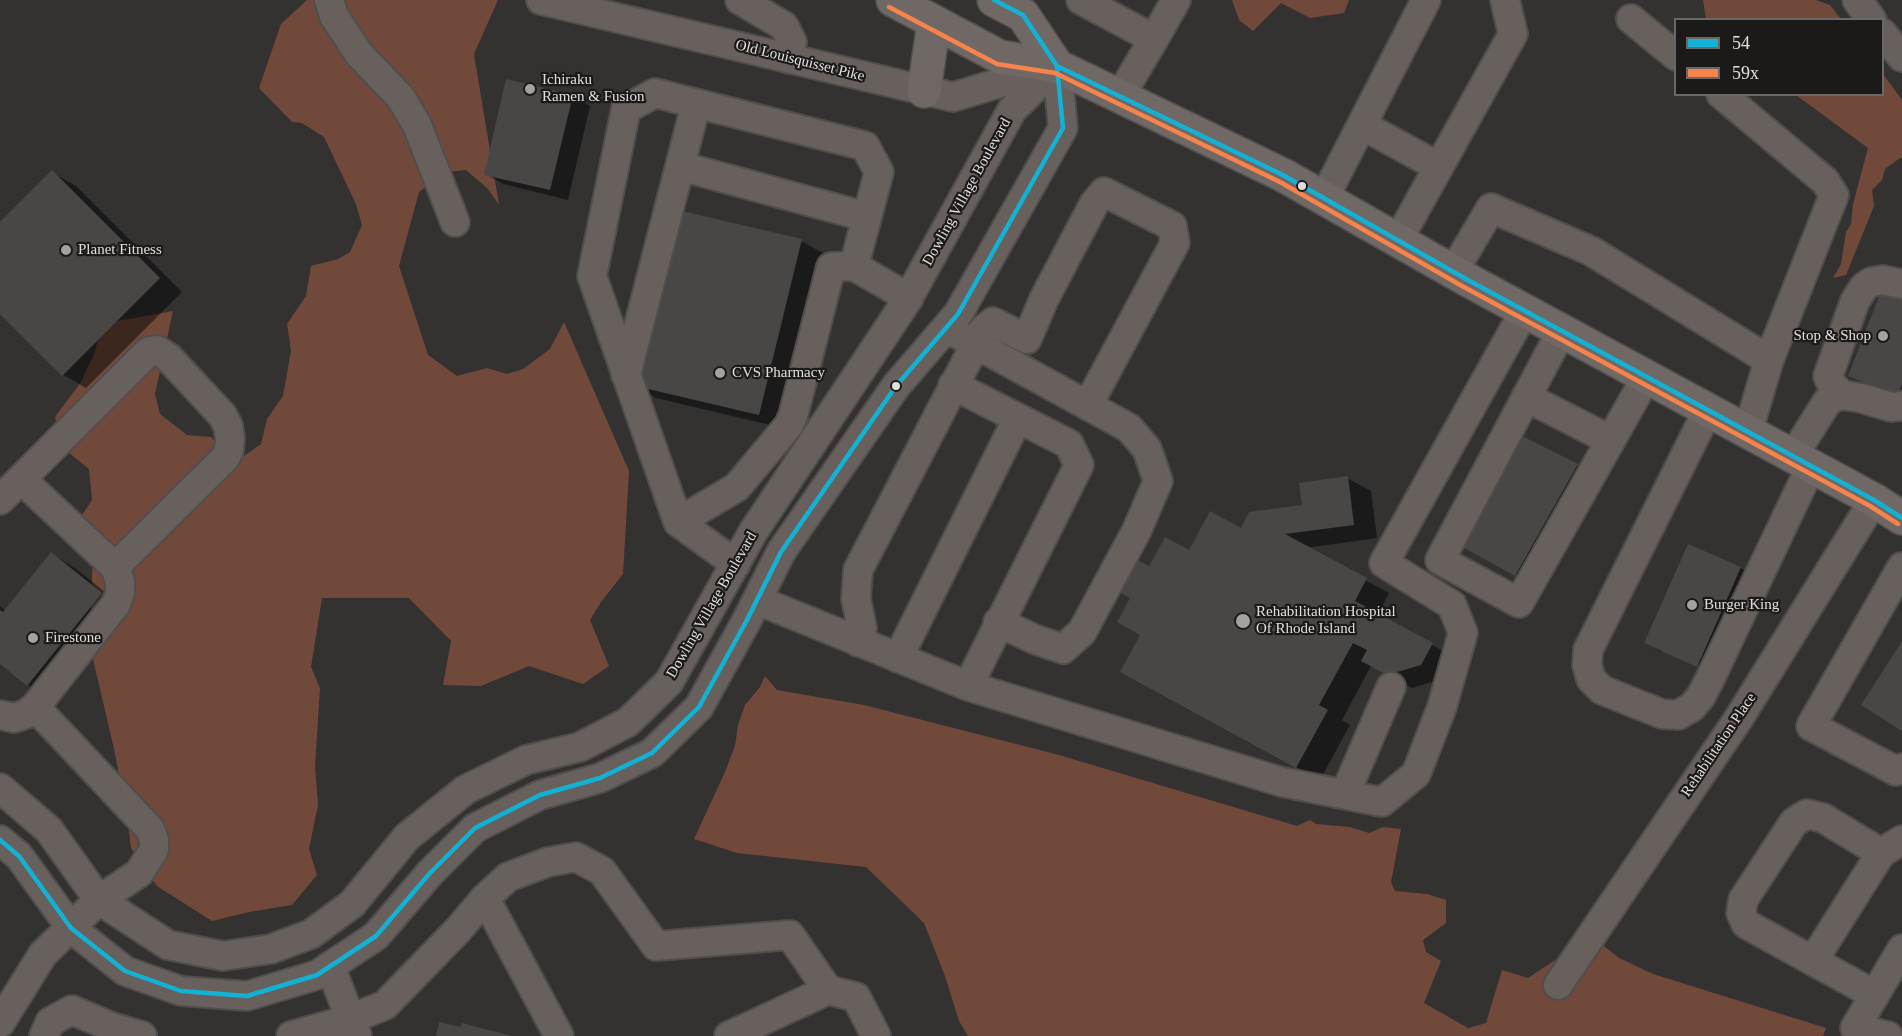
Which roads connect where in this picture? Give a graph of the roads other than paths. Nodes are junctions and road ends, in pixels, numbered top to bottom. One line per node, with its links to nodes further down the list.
1 (329, 0): 31 (street)
2 (541, 0): 11 (street, Old Louisquisset Pike)
3 (740, 0): 20 (street)
4 (893, 0): 15 (main road)
5 (994, 0): 12 (main road)
6 (1081, 0): 17 (street)
7 (1176, 0): 17 (street)
8 (1426, 0): 26 (street)
9 (1505, 0): 28 (street)
10 (1857, 0): 13 (street)
11 (581, 4): 20 (street, Old Louisquisset Pike)
12 (1028, 7): 21 (main road)
13 (1870, 18)
14 (1631, 19): 18 (street)
15 (934, 22): 21 (main road); 22 (main road)
16 (1884, 35): 19 (street)
17 (1154, 39): 23 (street)
18 (1674, 54)
19 (1902, 57)
20 (789, 59): 22 (street, Old Louisquisset Pike)
21 (1057, 66): 22 (street, Old Louisquisset Pike); 23 (main road); 36 (street, Dowling Village Boulevard); 38 (street)
22 (924, 91)
23 (1120, 96): 29 (main road)
24 (1723, 96): 41 (street)
25 (696, 104): 27 (street); 30 (street); 42 (street)
26 (1362, 125): 28 (street); 29 (street)
27 (680, 166): 30 (street); 42 (street)
28 (1439, 167): 32 (street)
29 (1324, 198): 32 (main road)
30 (867, 217): 33 (street)
31 (455, 222)
32 (1398, 240): 34 (main road)
33 (854, 266): 36 (street); 58 (street)
34 (1453, 272): 37 (main road); 41 (street)
35 (1902, 284): 45 (street)
36 (909, 298): 59 (street, Dowling Village Boulevard)
37 (1525, 310): 39 (main road); 73 (street)
38 (946, 328): 40 (street); 63 (street)
39 (1562, 330): 43 (main road); 46 (street)
40 (976, 344): 44 (street); 47 (street); 47 (street)
41 (1769, 360): 51 (street)
42 (626, 375): 58 (street)
43 (1647, 376): 49 (main road); 52 (street)
44 (953, 385): 50 (street); 65 (street)
45 (1842, 395): 48 (street); 53 (street)
46 (1526, 397): 52 (street); 52 (street)
47 (1088, 405): 64 (street)
48 (1902, 406)
49 (1708, 410): 51 (main road); 53 (street)
50 (1018, 418): 64 (street); 66 (street)
51 (1748, 431): 53 (main road)
52 (1610, 440)
53 (1802, 461): 56 (main road)
54 (21, 479): 55 (street); 60 (street); 60 (street)
55 (0, 500)
56 (1874, 500): 57 (main road); 82 (street, Rehabilitation Place)
57 (1902, 518)
58 (678, 522): 59 (street)
59 (736, 564): 77 (street, Dowling Village Boulevard)
60 (115, 567): 69 (street)
61 (1902, 567): 62 (street)
62 (1895, 596): 71 (street)
63 (757, 600): 65 (street); 81 (street)
64 (998, 622): 67 (street)
65 (858, 642): 66 (street)
66 (897, 658): 67 (street)
67 (968, 686): 73 (street)
68 (1390, 687): 73 (street)
69 (35, 706): 70 (street); 77 (street)
70 (0, 715)
71 (1902, 768)
72 (0, 788): 77 (street, Dowling Village Boulevard)
73 (1345, 794)
74 (0, 840): 78 (street)
75 (1892, 846): 80 (street); 80 (street)
76 (485, 898): 83 (street); 86 (street); 90 (street)
77 (99, 900): 78 (street)
78 (71, 928): 81 (street); 85 (street)
79 (1902, 949): 84 (street)
80 (1813, 961): 84 (street)
81 (330, 966): 86 (street)
82 (1558, 985)
83 (828, 990): 91 (street); 92 (street)
84 (1875, 995): 93 (street)
85 (0, 1023)
86 (354, 1027): 89 (street)
87 (44, 1036): 88 (street)
88 (142, 1036)
89 (291, 1036)
90 (559, 1036)
91 (729, 1036)
92 (876, 1036)
93 (1888, 1036)

